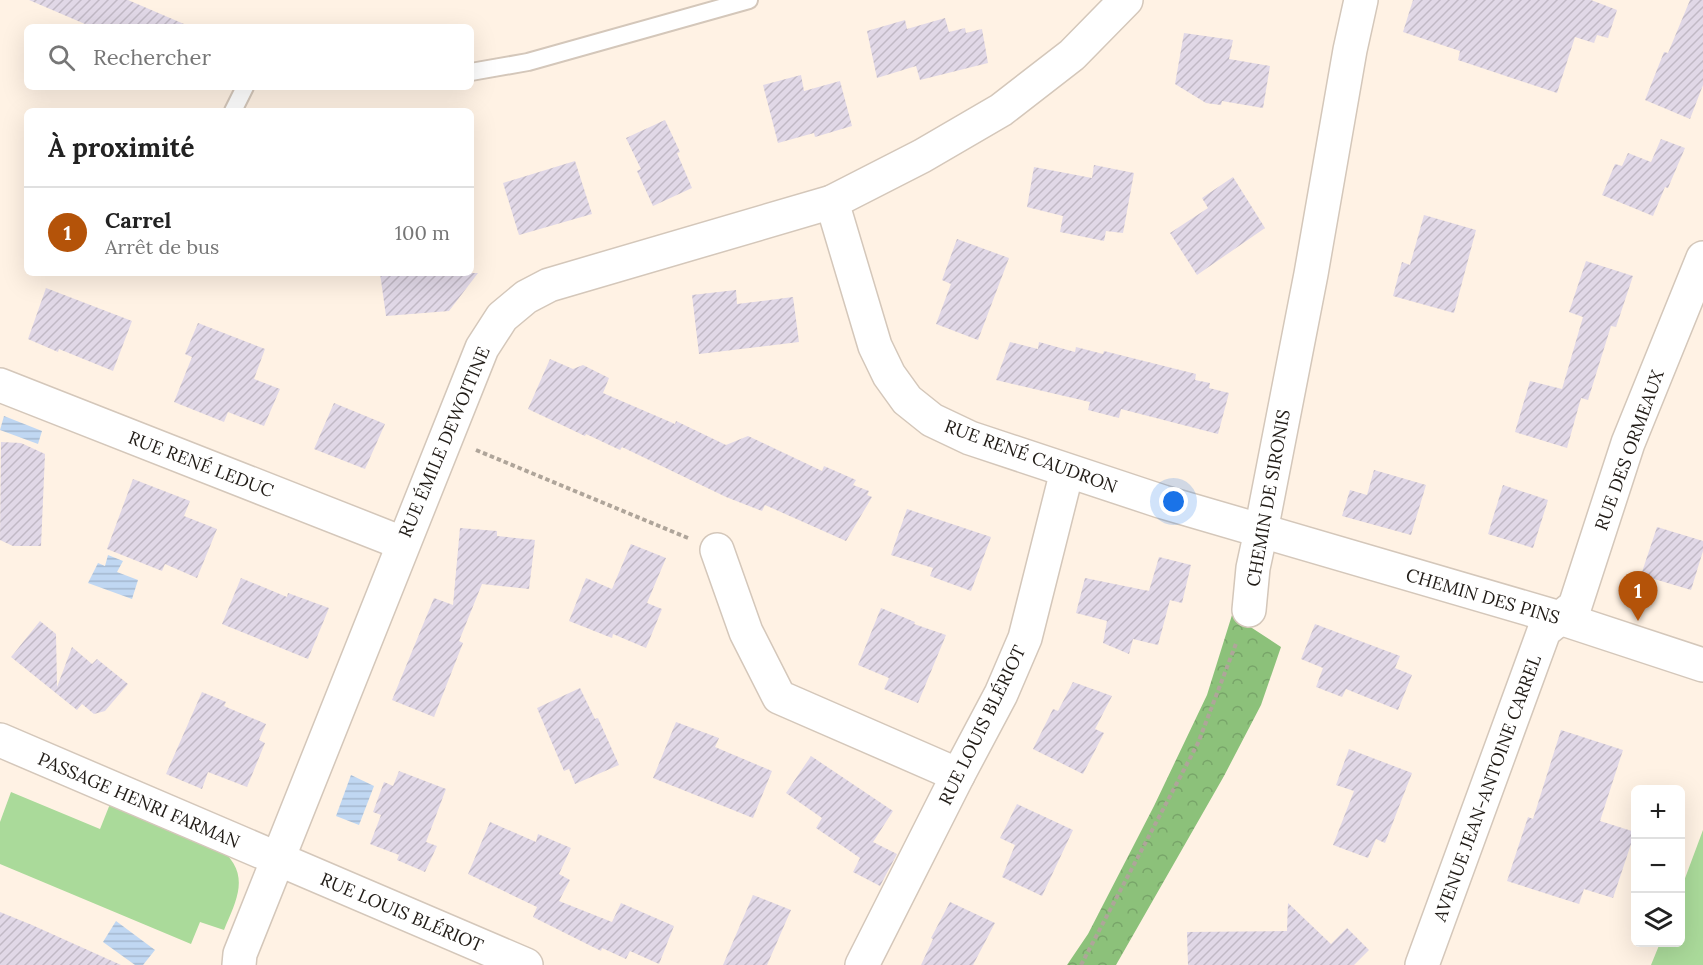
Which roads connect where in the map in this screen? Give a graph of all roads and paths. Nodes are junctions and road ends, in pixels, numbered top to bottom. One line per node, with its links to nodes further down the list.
1 (749, 0): 4 (lane)
2 (1126, 0): 7 (street, RUE ÉMILE DEWOITINE)
3 (1361, 0): 12 (street, CHEMIN DE SIRONIS)
4 (474, 71)
5 (243, 90): 6 (lane)
6 (234, 108)
7 (832, 202): 10 (street, RUE ÉMILE DEWOITINE); 11 (street, RUE RENÉ CAUDRON)
8 (1700, 271): 16 (street, RUE DES ORMEAUX)
9 (0, 385): 13 (street, RUE RENÉ LEDUC)
10 (444, 438): 13 (street, RUE ÉMILE DEWOITINE); 14 (path)
11 (1067, 471): 12 (street, RUE RENÉ CAUDRON); 19 (street, RUE LOUIS BLÉRIOT)
12 (1261, 531): 15 (street, CHEMIN DE SIRONIS); 16 (street, CHEMIN DES PINS)
13 (402, 543): 20 (street, RUE ÉMILE DEWOITINE)
14 (717, 550): 19 (street)
15 (1250, 610): 24 (path, CHEMIN DE SIRONIS)
16 (1560, 618): 17 (street, CHEMIN DES PINS); 25 (street, AVENUE JEAN-ANTOINE CARREL)
17 (1703, 665)
18 (0, 740): 20 (street, PASSAGE HENRI FARMAN)
19 (958, 775): 23 (street, RUE LOUIS BLÉRIOT)
20 (278, 860): 21 (street, RUE ÉMILE DEWOITINE); 22 (street, RUE LOUIS BLÉRIOT)
21 (239, 965)
22 (526, 965)
23 (862, 965)
24 (1081, 965)
25 (1422, 965)

